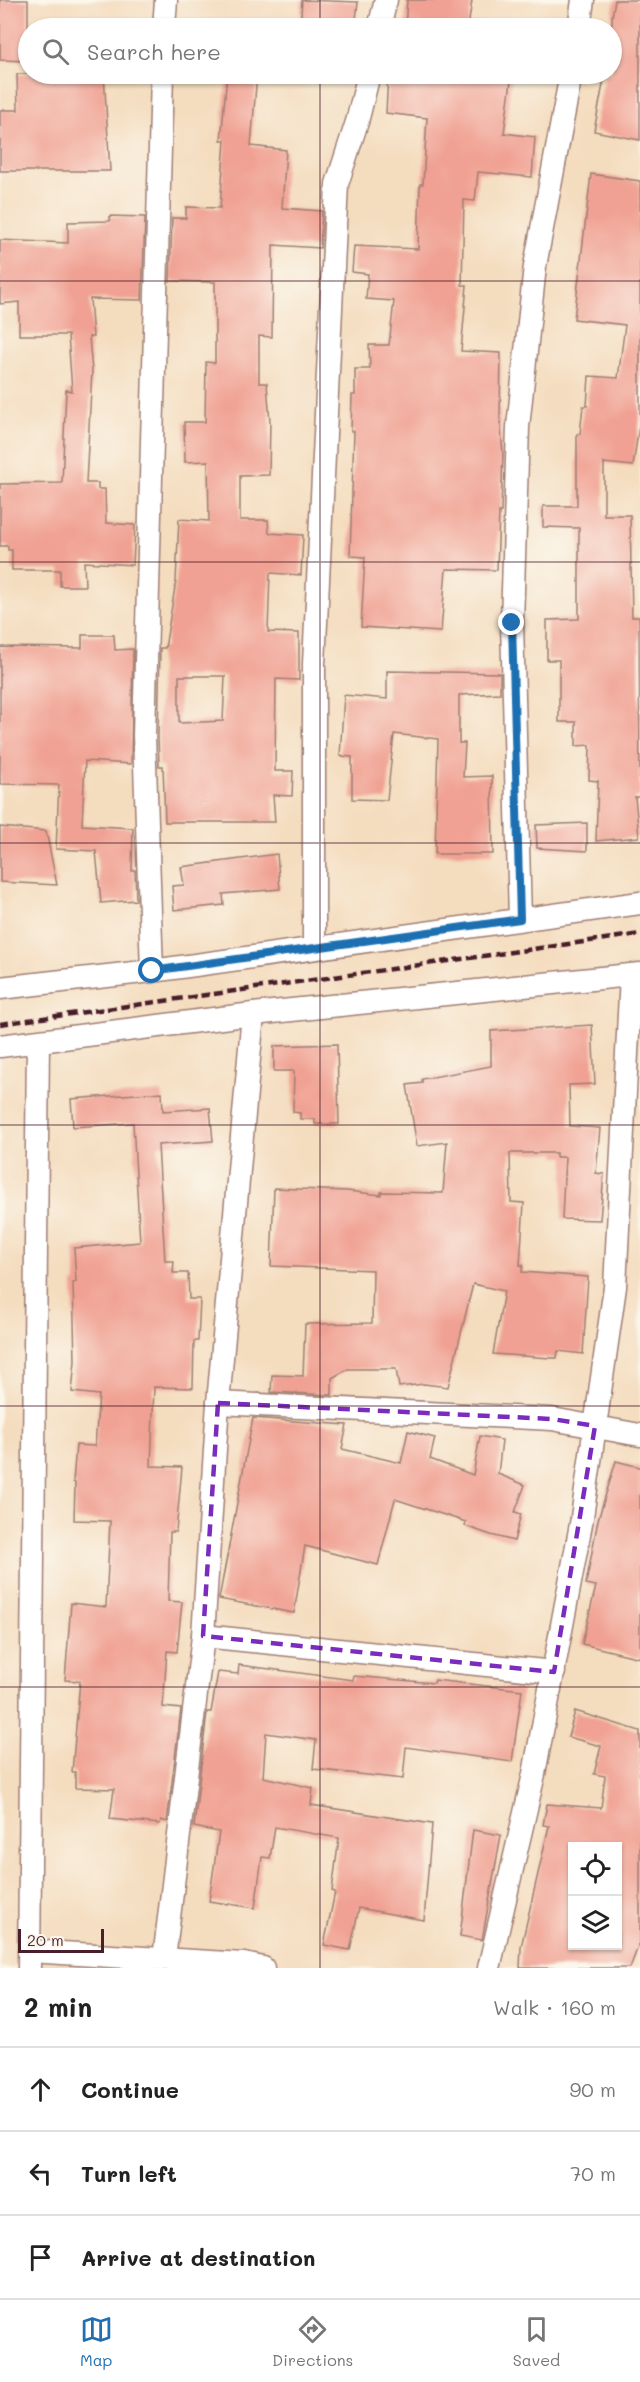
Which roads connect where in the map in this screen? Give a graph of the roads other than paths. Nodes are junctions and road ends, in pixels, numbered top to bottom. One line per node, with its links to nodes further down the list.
1 (166, 0): 4 (street)
2 (386, 0): 5 (street)
3 (583, 0): 6 (street)
4 (165, 18)
5 (382, 18)
6 (580, 18)
7 (162, 84): 13 (street)
8 (366, 84): 12 (street)
9 (569, 84): 11 (street)
10 (640, 903): 11 (street)
11 (520, 919): 12 (street)
12 (315, 947): 13 (street)
13 (152, 971): 15 (street)
14 (635, 975): 16 (street); 20 (street)
15 (0, 988)
16 (253, 1014): 17 (street); 19 (street)
17 (38, 1042): 18 (street); 24 (street)
18 (0, 1046)
19 (218, 1403): 20 (street); 22 (street)
20 (595, 1426): 21 (street); 23 (street)
21 (640, 1435)
22 (203, 1636): 23 (street); 25 (street)
23 (554, 1672): 27 (street)
24 (29, 1959): 25 (street)
25 (164, 1959): 26 (street)
26 (263, 1968)
27 (489, 1968)

